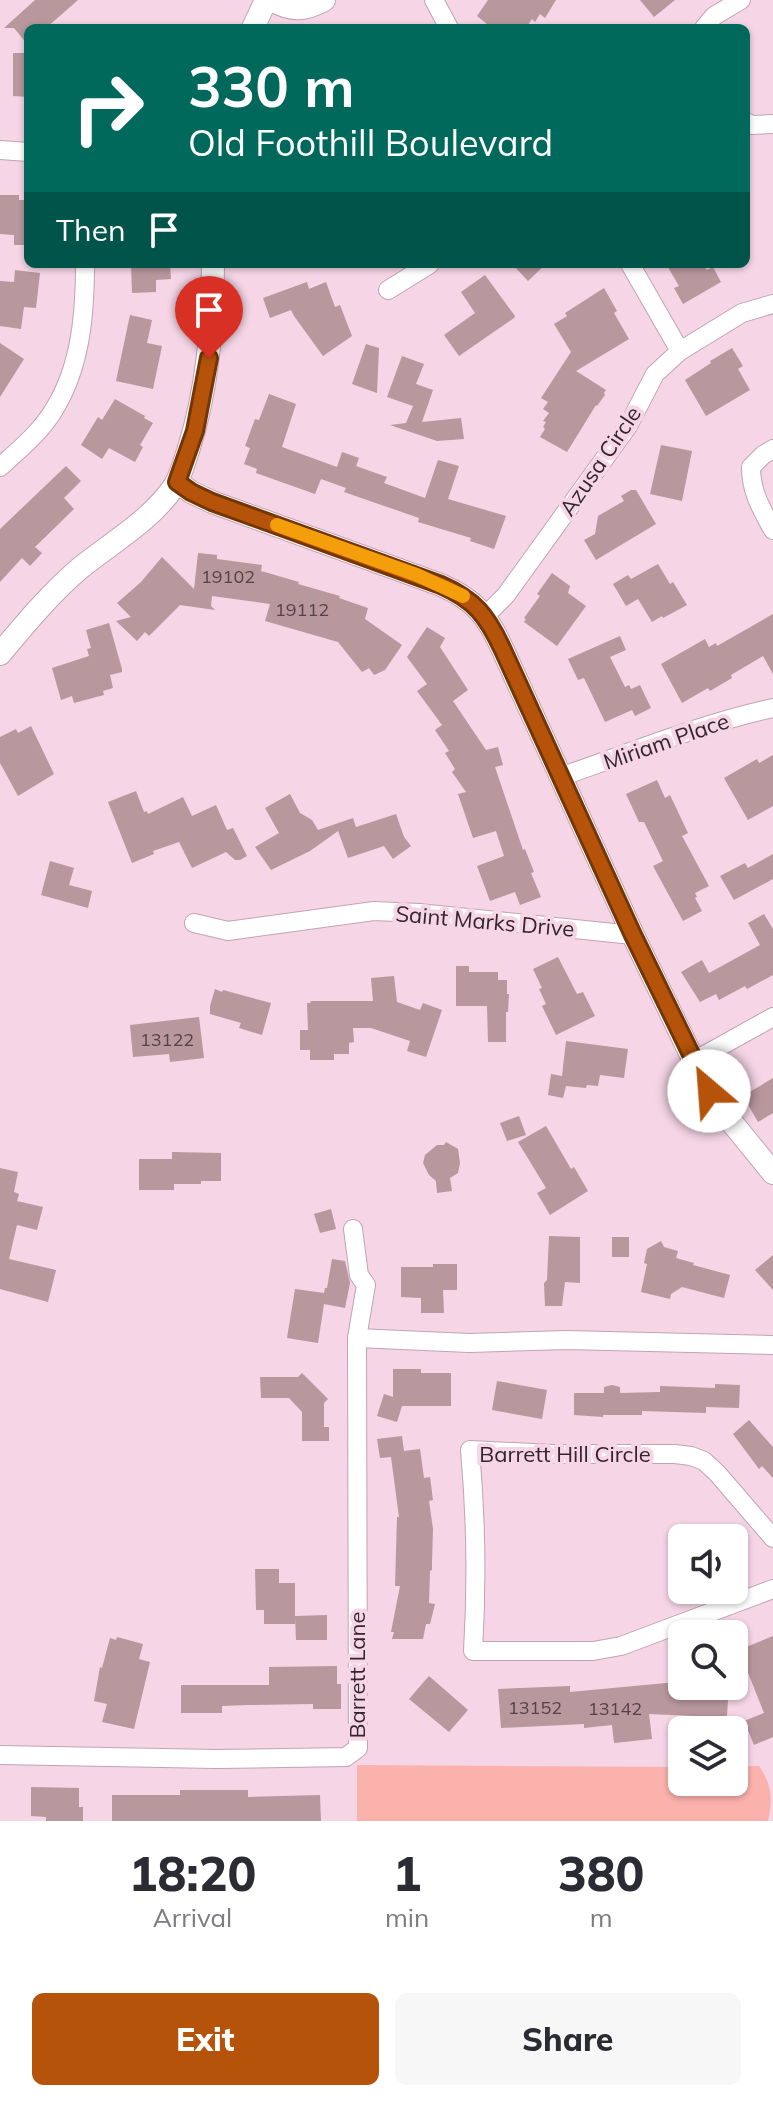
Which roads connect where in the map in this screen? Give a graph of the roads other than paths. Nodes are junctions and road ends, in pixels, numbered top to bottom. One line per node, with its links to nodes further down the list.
1 (269, 0): 2 (street); 5 (street)
2 (324, 0)
3 (434, 0): 6 (street)
4 (741, 0): 7 (street)
5 (255, 24)
6 (447, 24)
7 (707, 24)
8 (750, 124): 9 (street)
9 (773, 124)
10 (0, 150): 11 (street)
11 (24, 152)
12 (85, 268): 20 (street)
13 (213, 268): 21 (street)
14 (424, 268): 16 (street)
15 (632, 268): 18 (street)
16 (388, 290)
17 (773, 304): 18 (street, Azusa Circle)
18 (680, 351): 23 (street, Azusa Circle)
19 (773, 449): 22 (street)
20 (0, 467)
21 (177, 482): 23 (street); 24 (street)
22 (773, 530)
23 (485, 616): 26 (street)
24 (0, 654)
25 (773, 708): 26 (street, Miriam Place)
26 (560, 777): 28 (street)
27 (194, 923): 28 (street, Saint Marks Drive)
28 (633, 935): 30 (street)
29 (773, 1017): 30 (street)
30 (694, 1061): 31 (street)
31 (773, 1173)
32 (353, 1229): 33 (street, Barrett Lane)
33 (357, 1338): 34 (street); 37 (street, Barrett Lane)
34 (773, 1345)
35 (773, 1538): 36 (street, Barrett Hill Circle)
36 (773, 1589)
37 (0, 1755)

